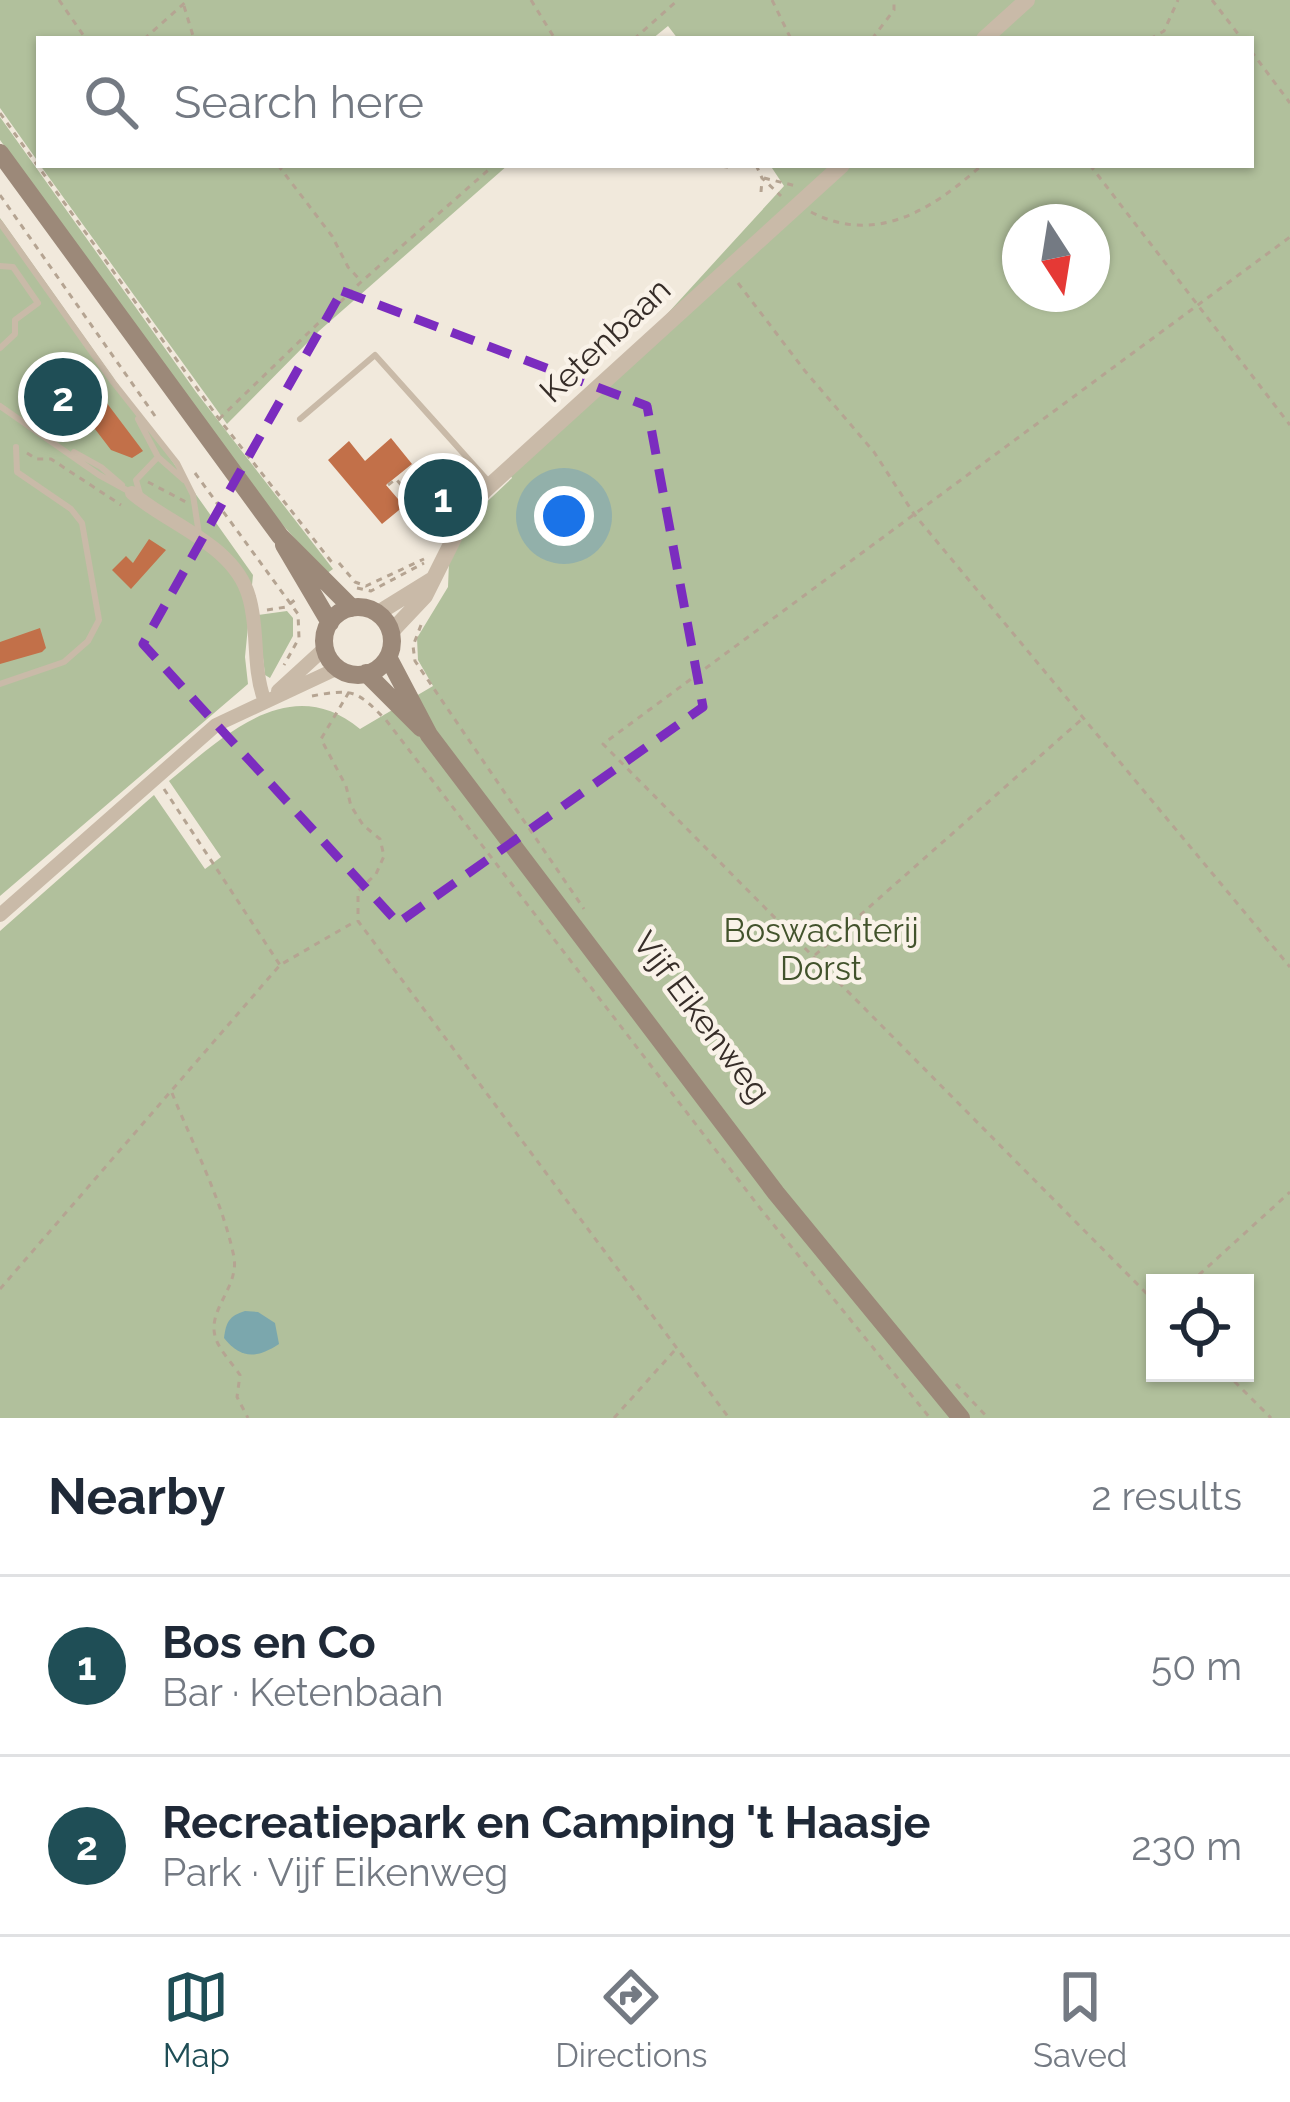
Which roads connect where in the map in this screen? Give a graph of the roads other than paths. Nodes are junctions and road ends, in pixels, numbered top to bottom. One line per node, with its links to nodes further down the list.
1 (1028, 0): 2 (street)
2 (986, 36)
3 (0, 153): 16 (main road)
4 (839, 168): 14 (street, Ketenbaan)
5 (0, 223): 9 (lane)
6 (0, 266): 7 (lane)
7 (0, 348)
8 (0, 406): 15 (lane)
9 (134, 411): 12 (lane); 13 (lane)
10 (300, 419): 14 (lane)
11 (16, 446): 27 (lane)
12 (158, 457): 13 (lane); 15 (lane)
13 (187, 482): 17 (lane)
14 (492, 484): 18 (street, Ketenbaan)
15 (136, 497): 17 (street)
16 (280, 536): 19 (main road); 21 (main road)
17 (200, 539): 28 (street)
18 (434, 578): 20 (street); 22 (street, Ketenbaan)
19 (352, 608): 20 (main road); 21 (main road)
20 (378, 613): 22 (main road)
21 (330, 622): 23 (main road)
22 (391, 632): 24 (main road)
23 (325, 648): 25 (main road); 28 (street)
24 (388, 657): 26 (main road); 29 (main road, Vijf Eikenweg)
25 (338, 668): 26 (main road); 28 (street)
26 (366, 674): 29 (main road, Vijf Eikenweg)
27 (0, 684)
28 (269, 697): 30 (street)
29 (429, 735): 31 (main road, Vijf Eikenweg)
30 (0, 915)
31 (961, 1418)

